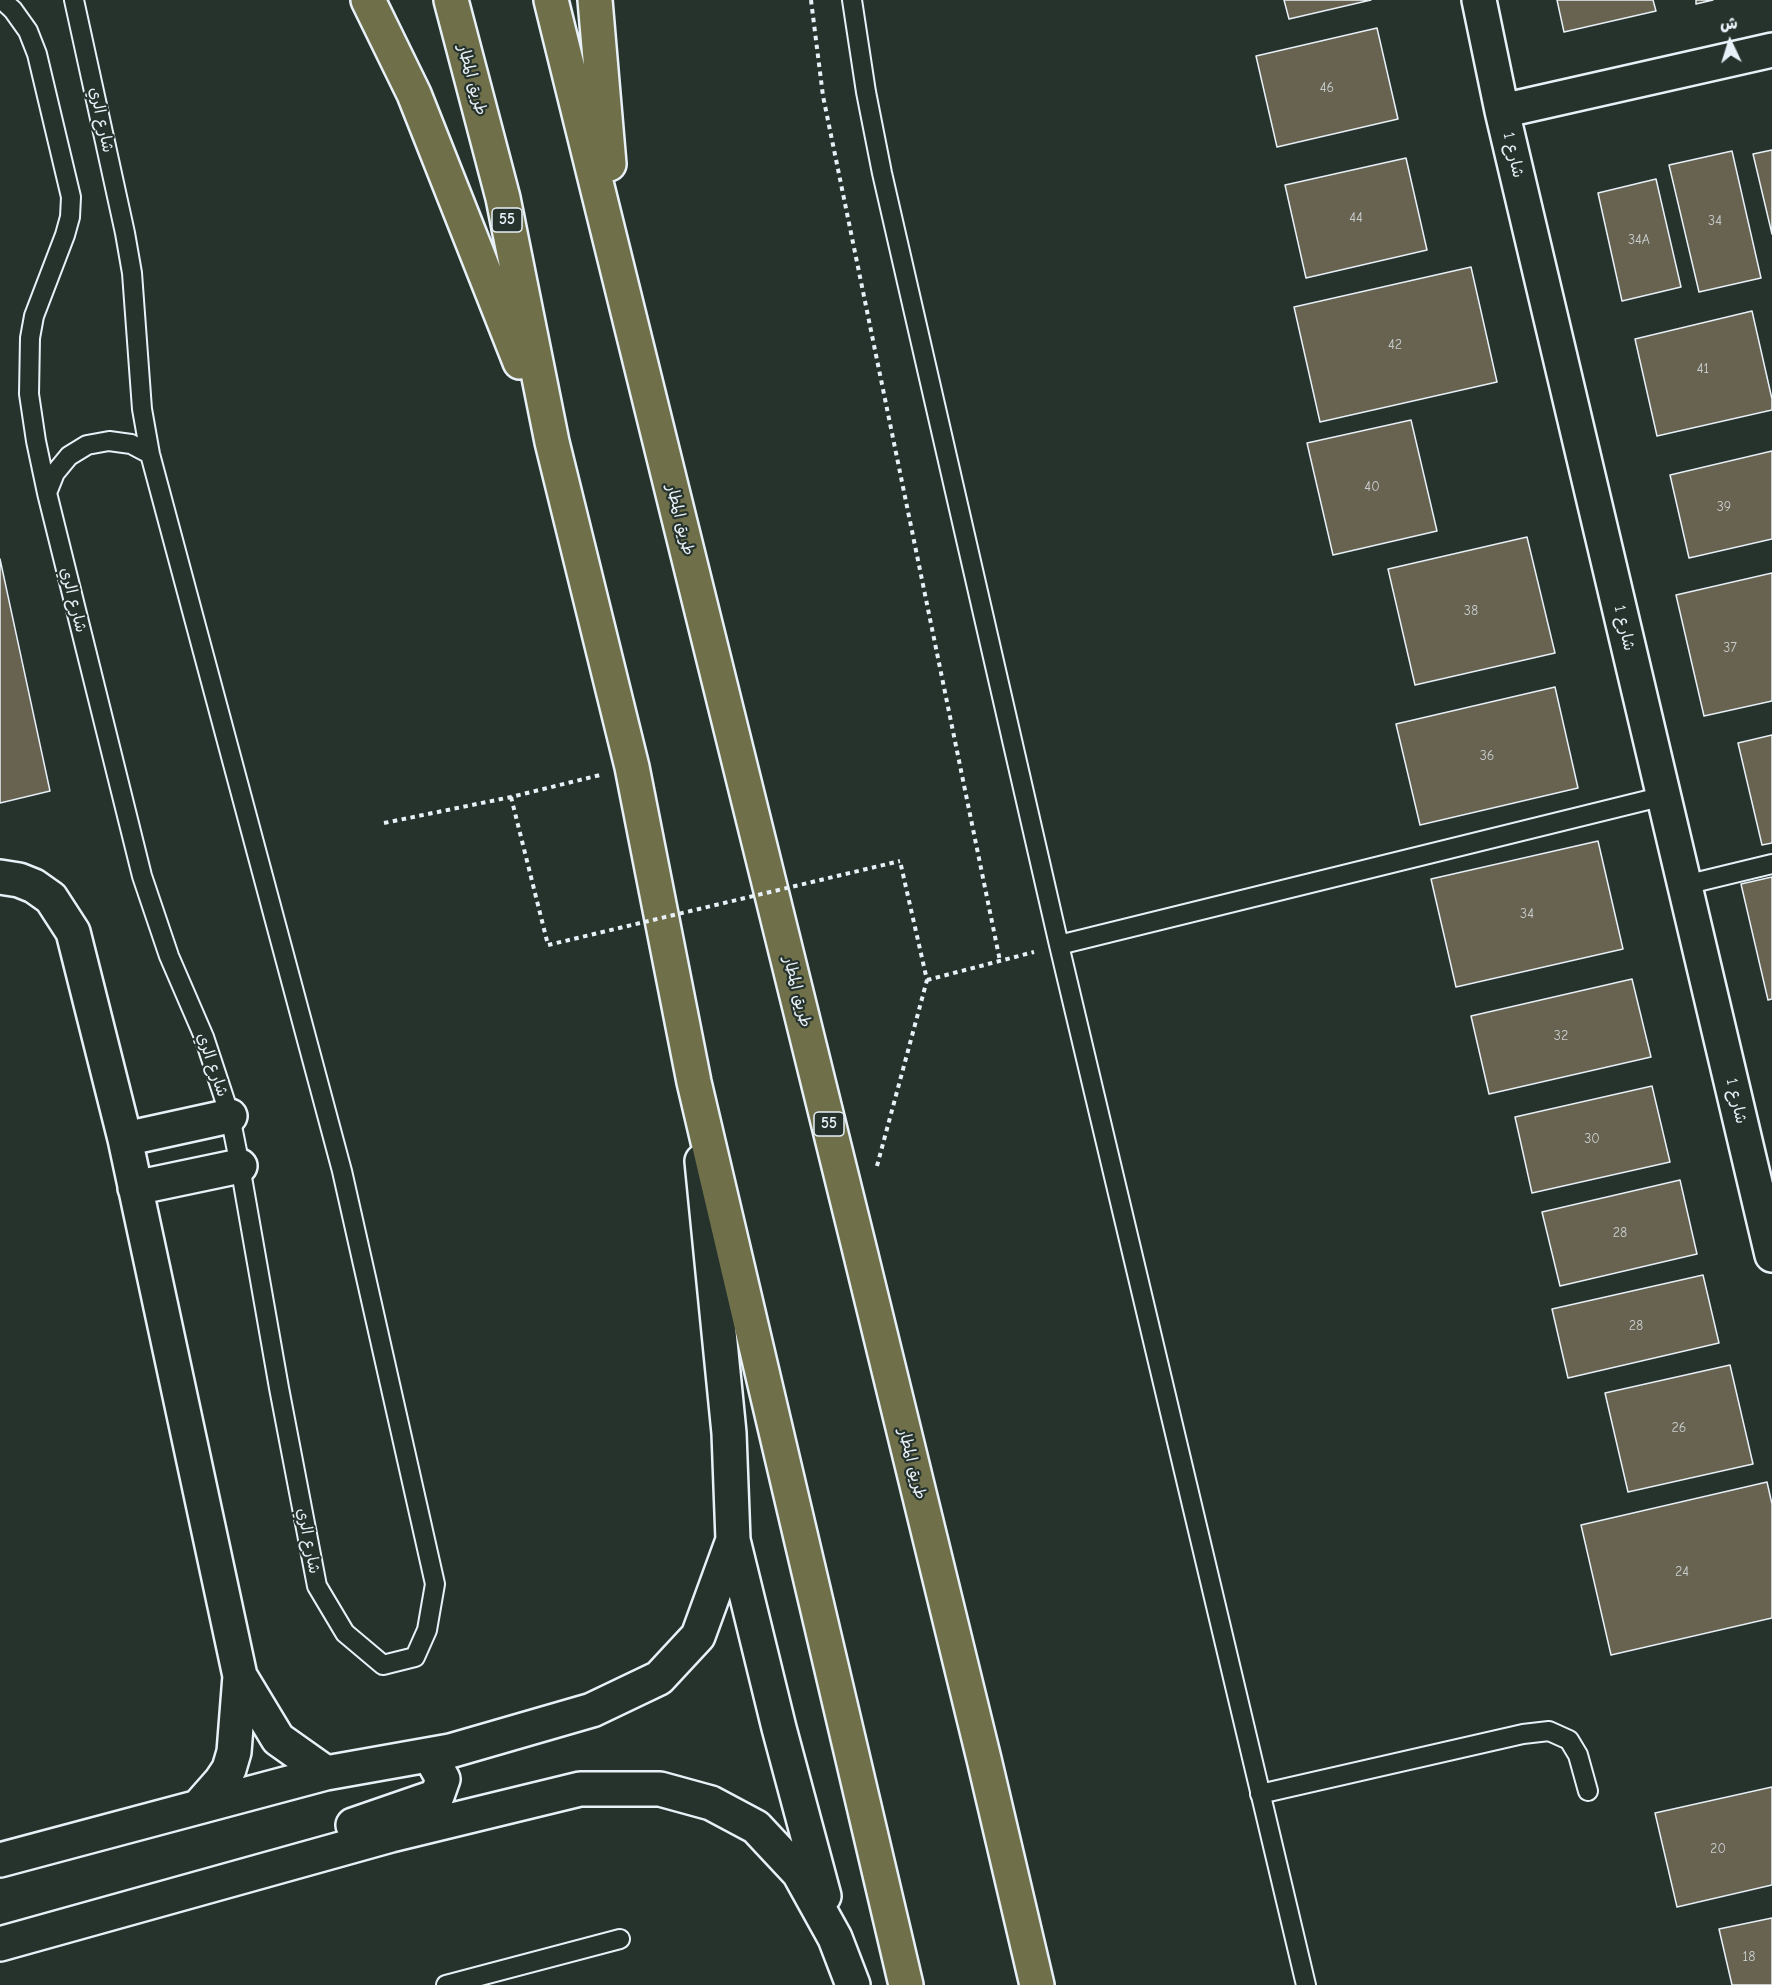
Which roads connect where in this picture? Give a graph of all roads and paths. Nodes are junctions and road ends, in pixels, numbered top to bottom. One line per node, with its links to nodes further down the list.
1 (2, 0): 15 (lane, شارع الري)
2 (74, 0): 14 (lane, شارع الري)
3 (368, 0): 13 (highway)
4 (451, 0): 13 (highway, طريق المطار / 55)
5 (551, 0): 12 (highway, طريق المطار / 55)
6 (595, 0): 12 (highway)
7 (811, 0): 24 (path)
8 (852, 0): 23 (lane)
9 (1479, 0): 11 (street, شارع 1)
10 (1772, 50): 11 (street)
11 (1502, 111): 17 (street, شارع 1)
12 (617, 264): 48 (highway, طريق المطار / 55)
13 (552, 442): 16 (highway, طريق المطار / 55)
14 (150, 454): 15 (lane); 29 (lane, شارع الري)
15 (47, 493): 27 (lane, شارع الري)
16 (632, 767): 18 (path); 26 (highway, طريق المطار / 55)
17 (1664, 796): 22 (street, شارع 1); 23 (lane)
18 (511, 797): 19 (path); 25 (path, bridge)
19 (384, 823)
20 (1772, 864): 22 (lane)
21 (0, 878): 28 (street)
22 (1685, 885): 32 (street, شارع 1)
23 (1059, 945): 24 (path); 38 (lane)
24 (1000, 961): 25 (path)
25 (927, 980): 30 (path)
26 (694, 1082): 33 (street); 47 (highway, طريق المطار / 55)
27 (230, 1116): 28 (street); 29 (lane, شارع الري)
28 (125, 1140): 31 (street)
29 (240, 1166): 31 (street)
30 (876, 1172)
31 (135, 1188): 34 (street)
32 (1772, 1255)
33 (733, 1540): 35 (street); 42 (street)
34 (240, 1676): 36 (street); 39 (street)
35 (430, 1756): 36 (street); 41 (street)
36 (326, 1773): 39 (street)
37 (1588, 1791): 38 (lane)
38 (1260, 1794): 49 (lane)
39 (199, 1806): 40 (street)
40 (0, 1860)
41 (273, 1869): 42 (street); 44 (street)
42 (835, 1938): 46 (street)
43 (620, 1939): 45 (lane)
44 (0, 1944)
45 (446, 1985)
46 (853, 1985)
47 (906, 1985)
48 (1037, 1985)
49 (1306, 1985)

